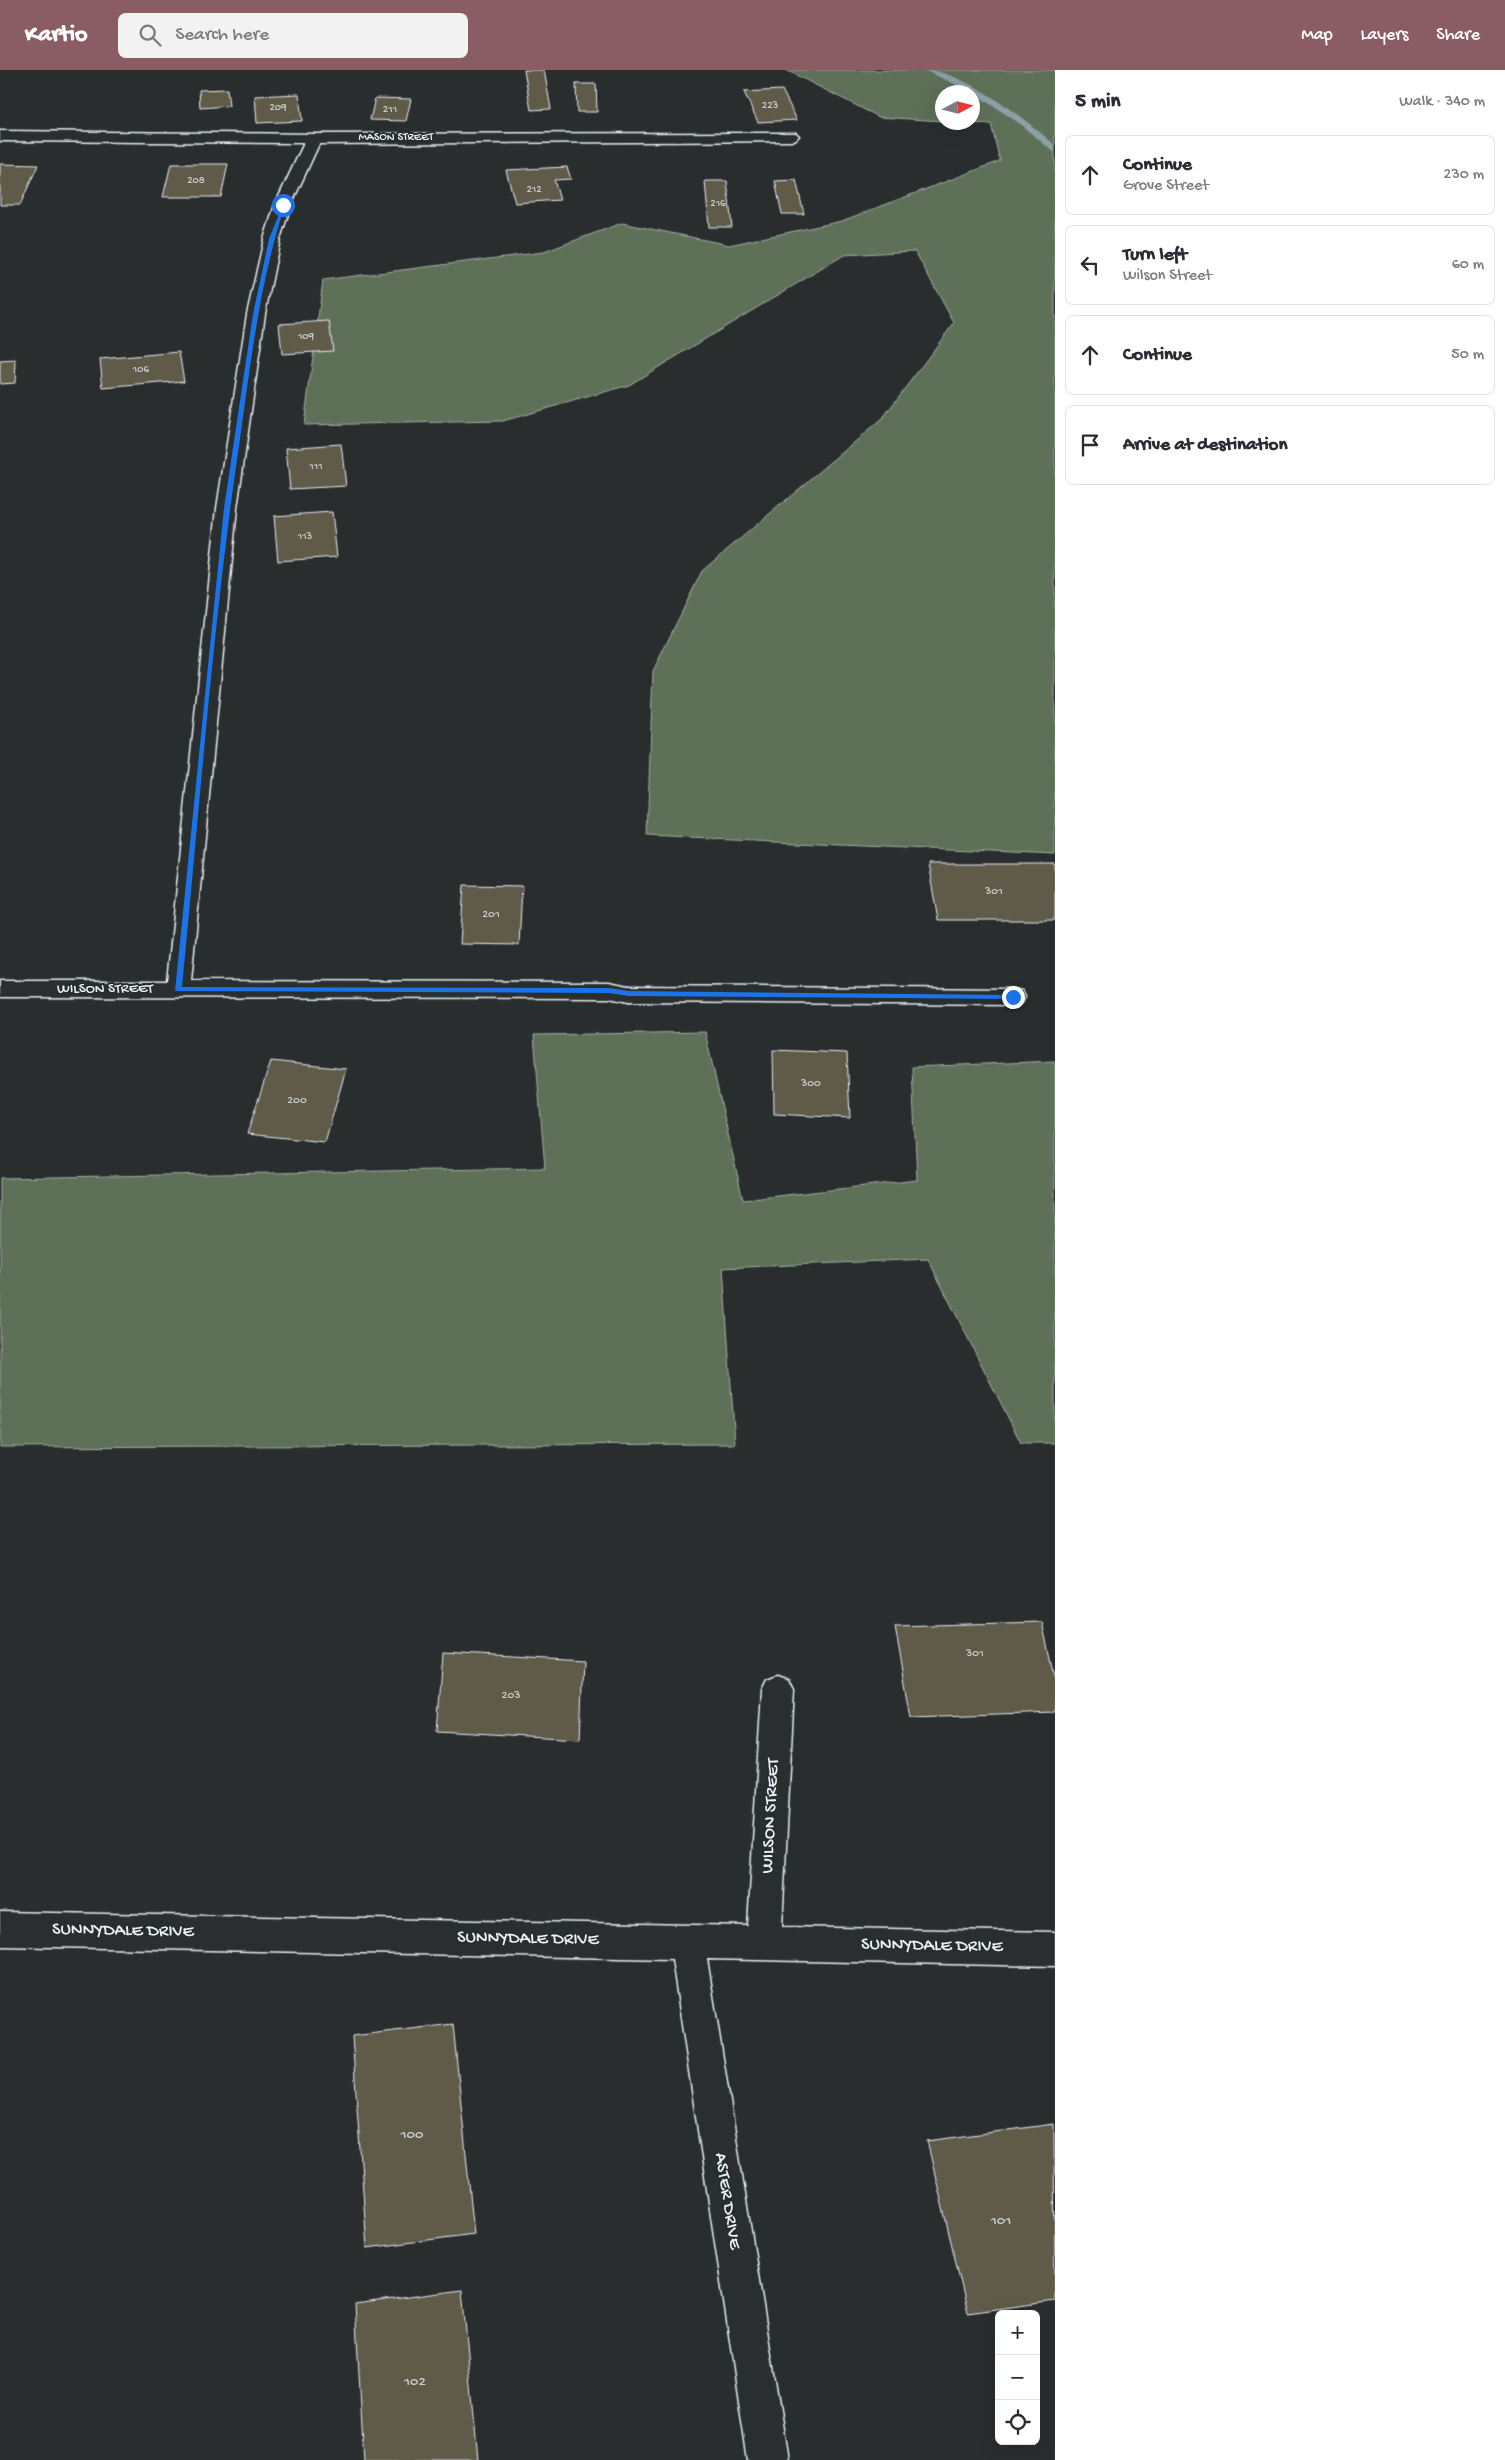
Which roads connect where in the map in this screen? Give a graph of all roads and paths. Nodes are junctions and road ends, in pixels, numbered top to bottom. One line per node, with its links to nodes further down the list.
1 (0, 136): 3 (street, MASON STREET)
2 (791, 136): 3 (street, MASON STREET)
3 (314, 139): 5 (street)
4 (0, 989): 5 (street, WILSON STREET)
5 (178, 989): 6 (street, WILSON STREET)
6 (1013, 997)
7 (778, 1689): 10 (street, WILSON STREET)
8 (0, 1929): 9 (street, SUNNYDALE DRIVE)
9 (687, 1941): 10 (street, SUNNYDALE DRIVE); 12 (street, ASTER DRIVE)
10 (764, 1943): 11 (street, SUNNYDALE DRIVE)
11 (1055, 1949)
12 (768, 2460)

